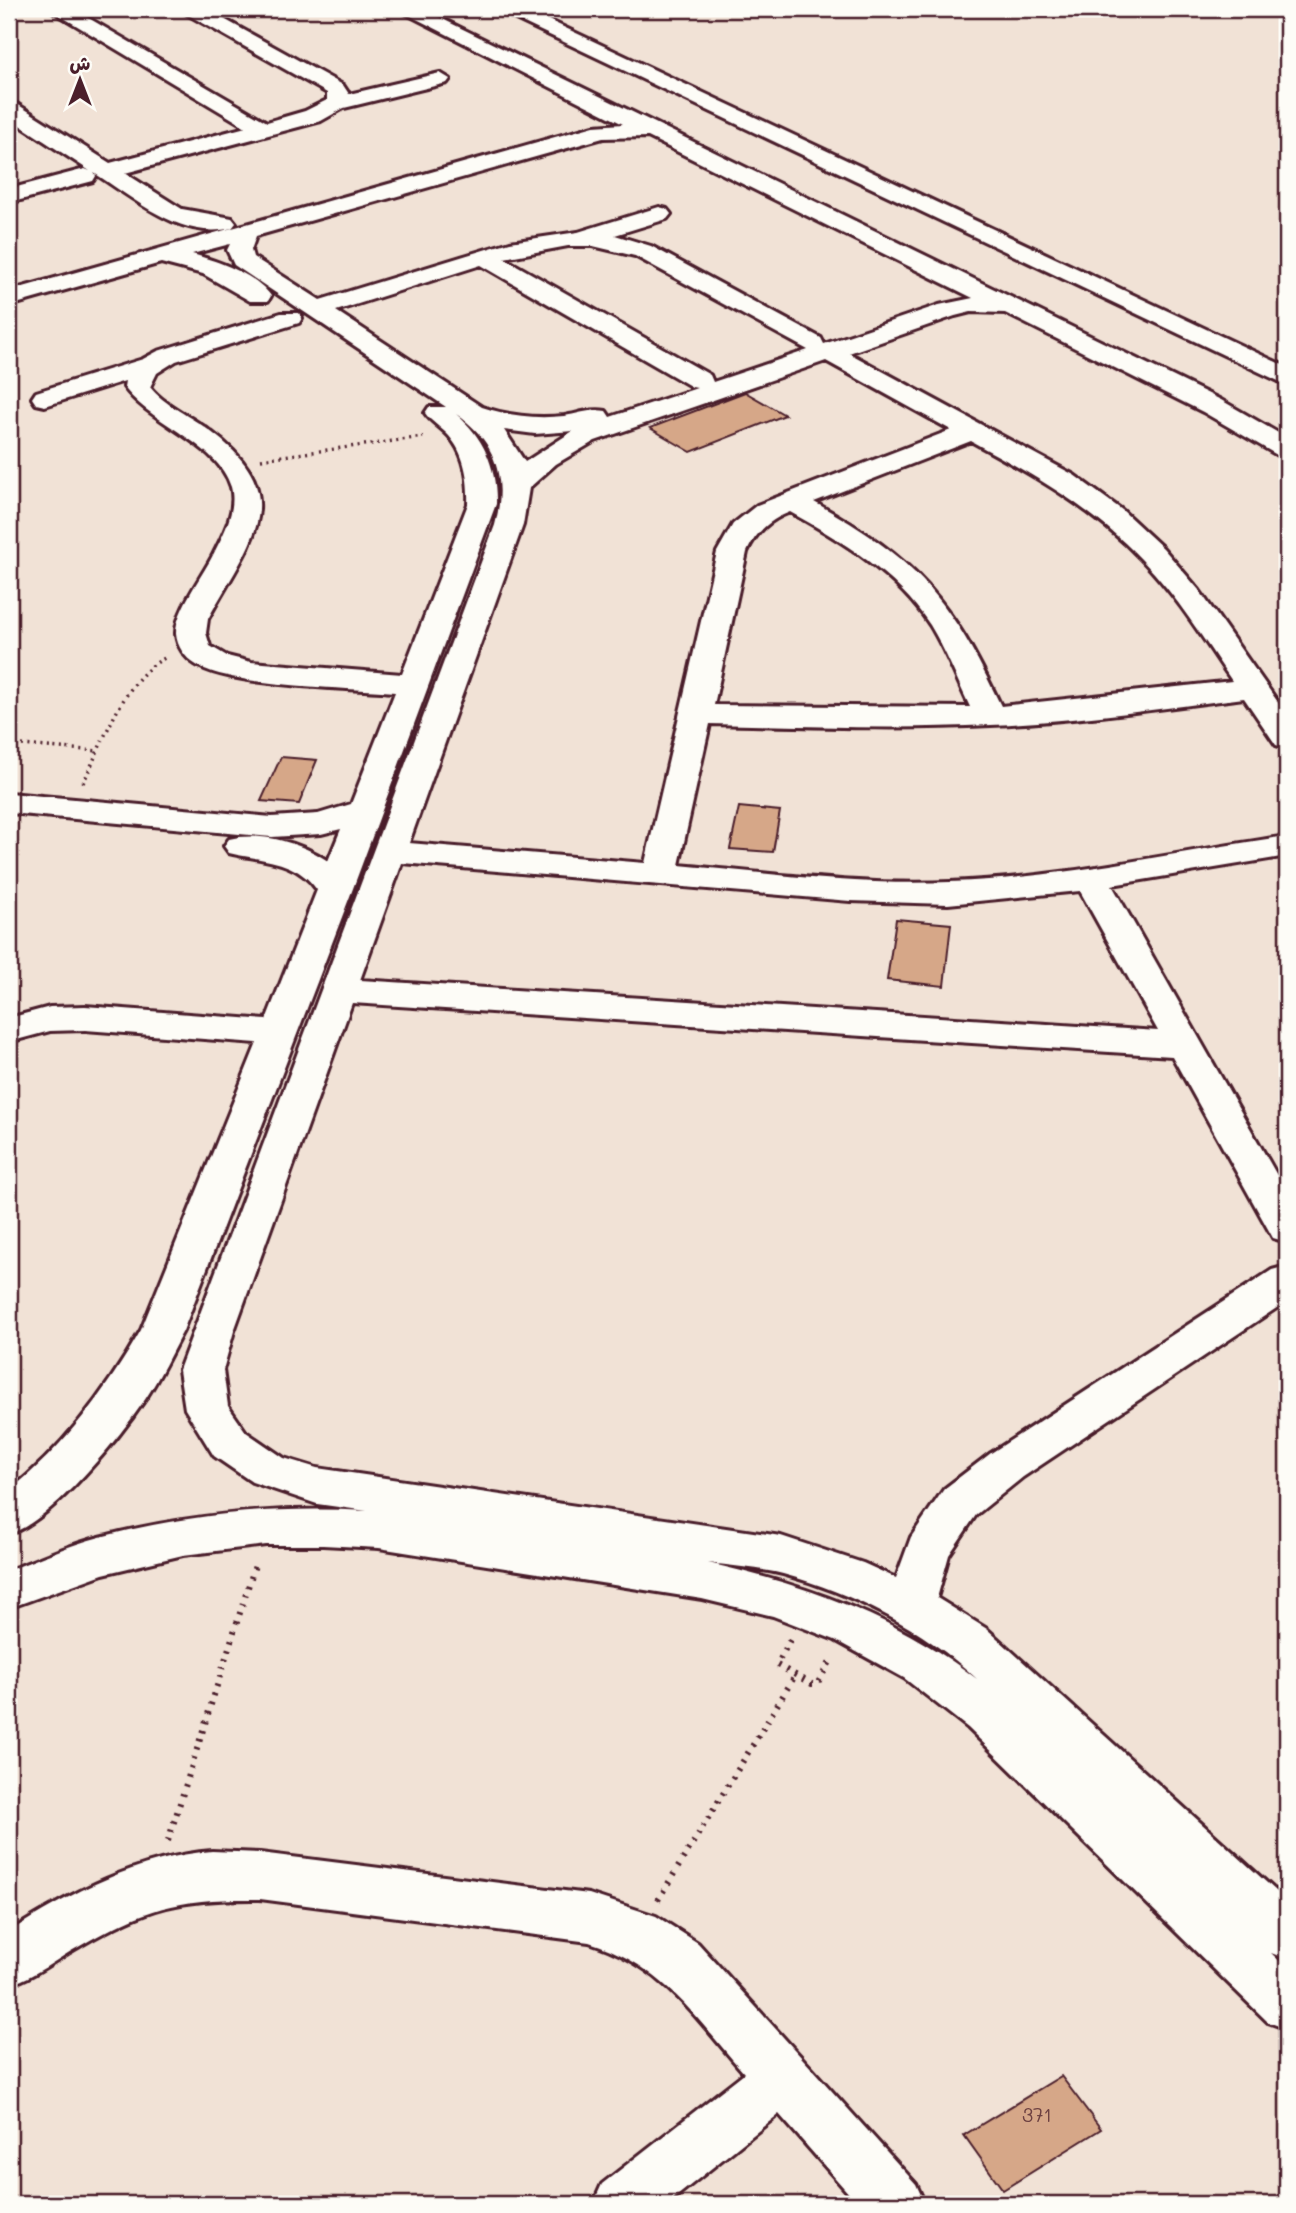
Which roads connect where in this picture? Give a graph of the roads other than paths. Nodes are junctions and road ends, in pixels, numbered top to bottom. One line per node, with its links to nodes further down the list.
1 (59, 9): 11 (street)
2 (192, 9): 7 (street)
3 (407, 9): 8 (street)
4 (450, 9): 17 (street)
5 (510, 9): 28 (street)
6 (440, 79): 7 (street)
7 (337, 103): 11 (street)
8 (607, 107): 12 (street); 16 (street)
9 (9, 109): 13 (street)
10 (9, 127): 13 (street)
11 (264, 129): 13 (street)
12 (654, 131): 16 (street); 21 (street)
13 (95, 173): 14 (street); 16 (street); 19 (street)
14 (9, 196)
15 (659, 214): 18 (street)
16 (235, 228): 19 (street); 25 (street)
17 (911, 232)
18 (582, 237): 20 (street); 26 (street)
19 (156, 250): 22 (street); 23 (street); 25 (street)
20 (484, 257): 25 (street); 29 (street)
21 (948, 276): 24 (street); 26 (street)
22 (9, 284)
23 (9, 299)
24 (1011, 307): 26 (street); 33 (street)
25 (303, 313): 27 (street); 31 (street)
26 (820, 347): 29 (street); 32 (street); 34 (street)
27 (149, 365): 30 (street); 36 (street)
28 (1287, 377)
29 (701, 382): 31 (street)
30 (45, 398)
31 (466, 422): 34 (street); 36 (street)
32 (972, 431): 35 (street); 37 (street)
33 (1287, 449)
34 (517, 484): 45 (street)
35 (791, 501): 38 (street); 39 (street)
36 (415, 684): 42 (street)
37 (1252, 688): 39 (street); 40 (street)
38 (696, 714): 39 (street); 46 (street)
39 (990, 716)
40 (1287, 738)
41 (9, 803): 42 (street)
42 (366, 810): 48 (street)
43 (9, 825): 48 (street)
44 (1287, 846): 47 (street)
45 (389, 852): 46 (street); 49 (street)
46 (660, 874): 47 (street)
47 (1091, 879): 54 (street)
48 (335, 891): 53 (street)
49 (338, 990): 54 (street); 59 (street)
50 (9, 1015): 51 (street)
51 (50, 1019): 52 (street); 53 (street)
52 (9, 1030)
53 (280, 1033): 57 (street)
54 (1184, 1045): 55 (street)
55 (1287, 1228)
56 (1287, 1282): 59 (street)
57 (9, 1517)
58 (9, 1589): 62 (street)
59 (911, 1606): 60 (street)
60 (1287, 1936)
61 (9, 1961): 63 (street)
62 (1287, 2004)
63 (783, 2076): 64 (street); 65 (street)
64 (622, 2204)
65 (896, 2204)

